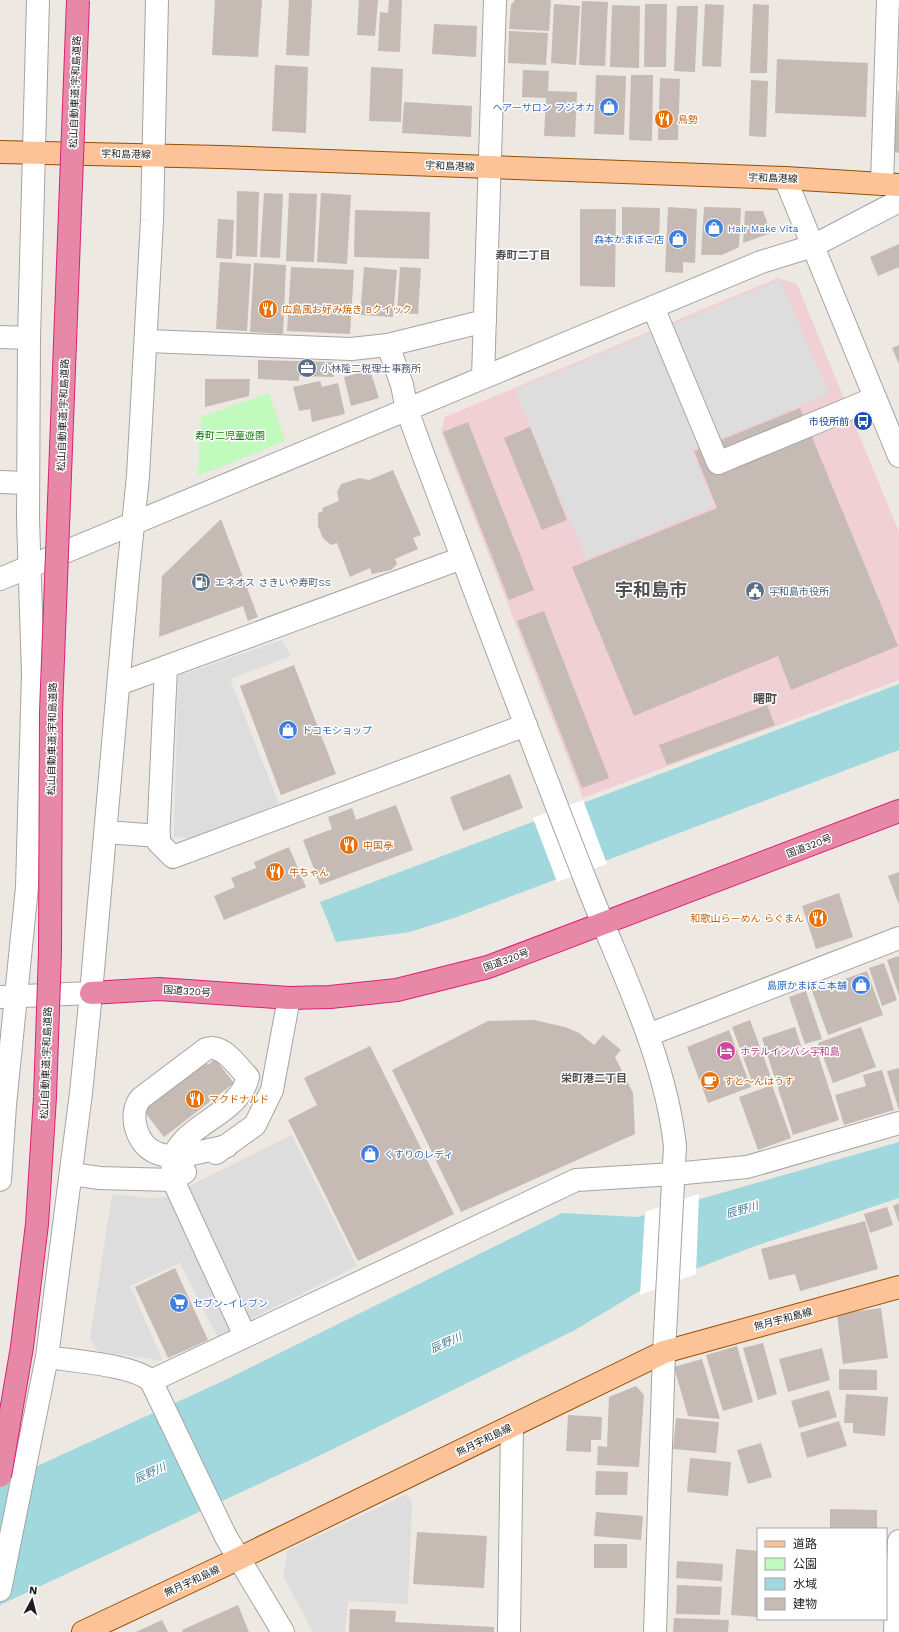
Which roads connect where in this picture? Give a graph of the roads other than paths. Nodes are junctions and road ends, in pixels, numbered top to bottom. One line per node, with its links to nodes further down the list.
1 (38, 0): 7 (street)
2 (78, 0): 57 (highway, 松山自動車道;宇和島道路, bridge)
3 (156, 0): 8 (street)
4 (495, 0): 9 (street)
5 (888, 0): 11 (street)
6 (0, 152): 7 (main road, 宇和島港線)
7 (34, 153): 8 (main road, 宇和島港線); 17 (street)
8 (154, 154): 9 (main road, 宇和島港線); 18 (street)
9 (490, 168): 10 (main road, 宇和島港線); 15 (street)
10 (785, 178): 11 (main road, 宇和島港線); 13 (street)
11 (890, 184)
12 (899, 201): 13 (street)
13 (813, 246): 14 (street); 21 (street)
14 (653, 306): 20 (street); 21 (street)
15 (485, 321): 19 (street); 20 (street)
16 (0, 337): 17 (street)
17 (29, 338): 25 (street)
18 (147, 342): 19 (street); 26 (street)
19 (388, 345): 22 (street)
20 (483, 377): 22 (street)
21 (875, 398): 23 (street)
22 (407, 410): 26 (street); 27 (street)
23 (899, 456)
24 (0, 482): 25 (street)
25 (27, 483): 28 (street)
26 (134, 523): 28 (street); 31 (street)
27 (462, 558): 30 (street); 32 (street)
28 (30, 567): 29 (street); 39 (street)
29 (0, 579)
30 (166, 667): 31 (street); 35 (street)
31 (119, 684): 34 (street)
32 (526, 725): 35 (street); 36 (street)
33 (899, 811): 36 (highway, 国道320号)
34 (106, 832): 35 (street); 38 (street)
35 (159, 836)
36 (602, 924): 40 (highway, 国道320号); 41 (street)
37 (899, 938): 41 (street)
38 (91, 993): 39 (street); 40 (highway, 国道320号); 46 (street)
39 (8, 997): 49 (street)
40 (288, 998): 44 (street)
41 (648, 1035): 47 (street)
42 (899, 1123): 47 (street)
43 (144, 1144): 45 (street); 45 (street); 48 (street)
44 (227, 1146): 45 (street); 50 (street)
45 (173, 1156): 50 (street)
46 (71, 1174): 48 (street); 54 (street)
47 (674, 1174): 52 (street); 53 (street)
48 (130, 1179): 50 (street)
49 (0, 1180)
50 (173, 1180): 52 (street)
51 (899, 1287): 53 (main road, 無月宇和島線)
52 (245, 1336): 55 (street)
53 (664, 1352): 56 (main road, 無月宇和島線); 64 (street)
54 (47, 1357): 55 (street); 60 (street)
55 (155, 1390): 59 (street)
56 (512, 1426): 59 (main road, 無月宇和島線); 63 (street)
57 (0, 1476)
58 (899, 1541): 65 (street)
59 (240, 1558): 61 (main road, 無月宇和島線); 62 (street)
60 (0, 1590)
61 (83, 1632)
62 (283, 1632)
63 (508, 1632)
64 (655, 1632)
65 (895, 1632)

